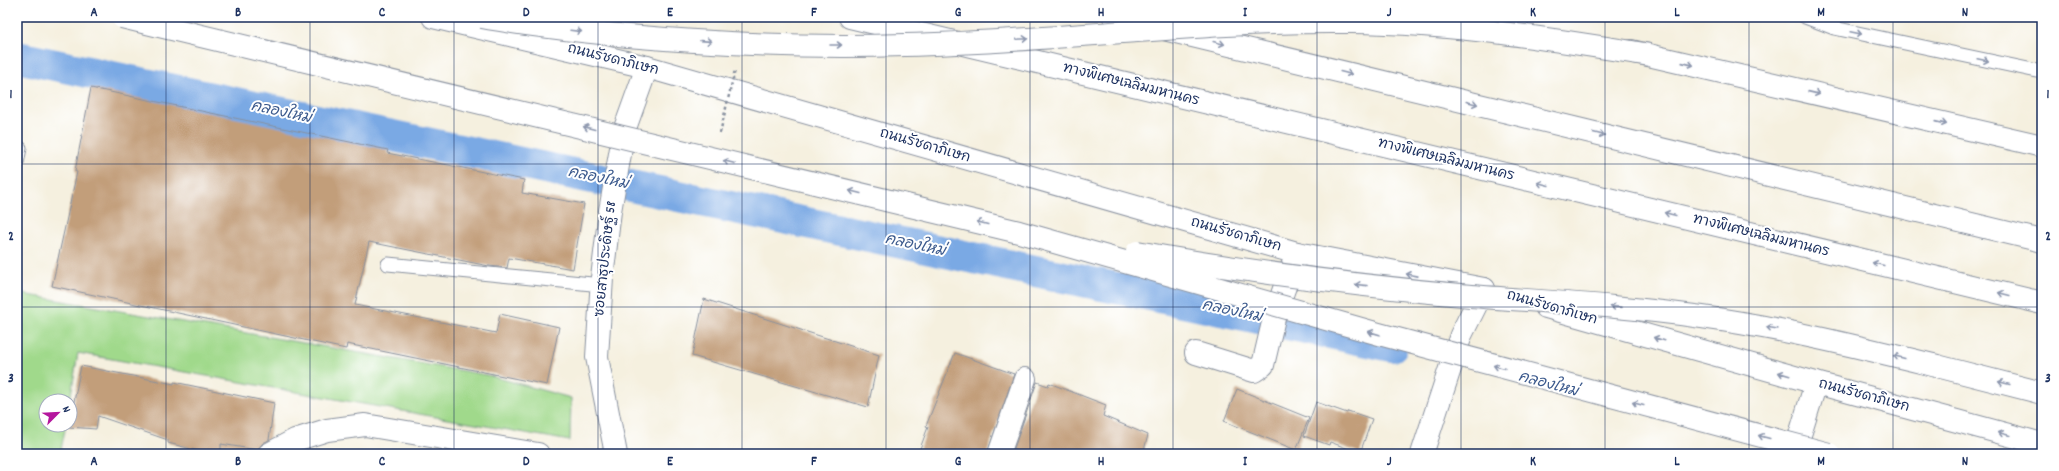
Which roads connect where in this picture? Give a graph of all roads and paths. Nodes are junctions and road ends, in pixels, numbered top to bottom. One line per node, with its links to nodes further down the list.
1 (122, 17): 16 (main road, one-way to 1, bridge)
2 (433, 17): 9 (main road, ถนนรัชดาภิเษก)
3 (482, 17): 8 (main road, one-way to 8, bridge)
4 (850, 17): 22 (main road, ทางพิเศษเฉลิมมหานคร, one-way to 4, bridge)
5 (1114, 17): 17 (main road, one-way to 17, bridge)
6 (1471, 17): 8 (main road, bridge)
7 (1805, 17): 11 (lane, one-way to 11)
8 (1650, 55): 13 (main road, one-way to 13)
9 (647, 67): 18 (main road, ถนนรัชดาภิเษก); 20 (main road, ซอยสาธุประดิษฐ์ 58)
10 (736, 69): 12 (path, bridge)
11 (2042, 72)
12 (719, 136)
13 (2042, 146)
14 (20, 148): 15 (lane)
15 (17, 163)
16 (1020, 232): 26 (main road, one-way to 16, bridge); 34 (main road, one-way to 16, bridge)
17 (2042, 241)
18 (1297, 253): 21 (main road, ถนนรัชดาภิเษก, one-way to 18); 23 (main road)
19 (388, 264): 20 (lane)
20 (602, 285): 30 (main road, ซอยสาธุประดิษฐ์ 58)
21 (1484, 289): 25 (main road, ถนนรัชดาภิเษก, one-way to 21); 32 (main road)
22 (2042, 303)
23 (1196, 353)
24 (1025, 379): 31 (main road)
25 (1816, 383): 27 (main road, ถนนรัชดาภิเษก, one-way to 25); 33 (main road)
26 (2042, 393)
27 (2042, 444)
28 (269, 454): 29 (main road)
29 (538, 454)
30 (616, 454)
31 (999, 454)
32 (1422, 454)
33 (1794, 454)
34 (1829, 454)

